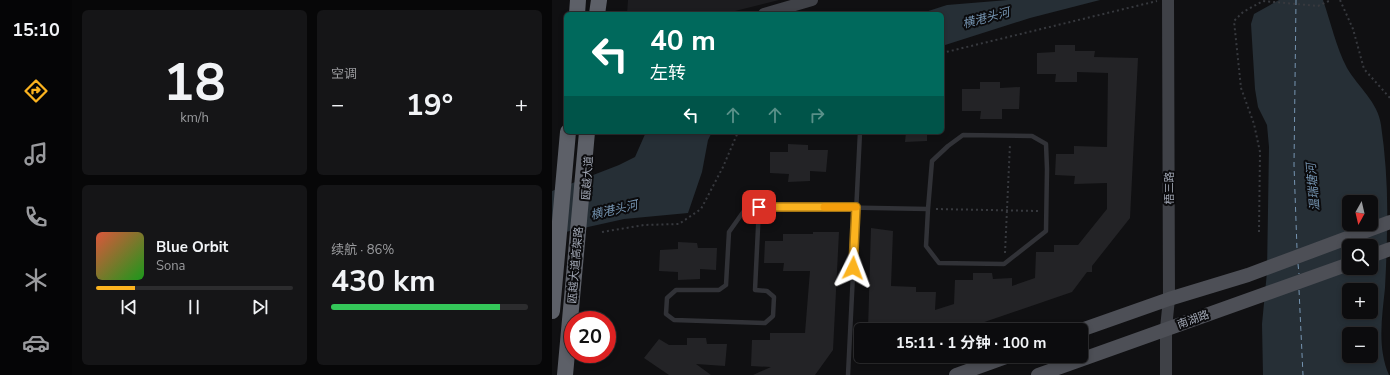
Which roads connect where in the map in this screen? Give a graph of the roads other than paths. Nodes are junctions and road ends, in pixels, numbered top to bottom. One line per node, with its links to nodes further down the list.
1 (578, 0): 5 (highway)
2 (599, 0): 6 (highway)
3 (812, 0): 7 (street)
4 (1168, 0): 19 (street, 梧三路)
5 (577, 12)
6 (598, 12)
7 (771, 12)
8 (568, 134): 20 (highway, 瓯越大道高架路)
9 (587, 134): 26 (highway, 瓯越大道高架路)
10 (590, 134): 21 (highway, 瓯越大道)
11 (860, 134): 13 (lane)
12 (759, 207): 12 (lane); 13 (lane)
13 (856, 207): 14 (lane); 28 (lane)
14 (928, 209): 14 (lane)
15 (1390, 222): 19 (main road)
16 (1390, 249): 17 (main road)
17 (1378, 253)
18 (1342, 266): 23 (main road, 南湖路)
19 (1169, 298): 22 (main road); 23 (street, 梧三路)
20 (552, 311)
21 (578, 311)
22 (1088, 327)
23 (1166, 328): 30 (main road, 南湖路); 31 (street, 梧三路)
24 (574, 363): 27 (highway)
25 (989, 363): 29 (main road)
26 (565, 375)
27 (573, 375)
28 (848, 375)
29 (956, 375)
30 (1038, 375)
31 (1166, 375)

